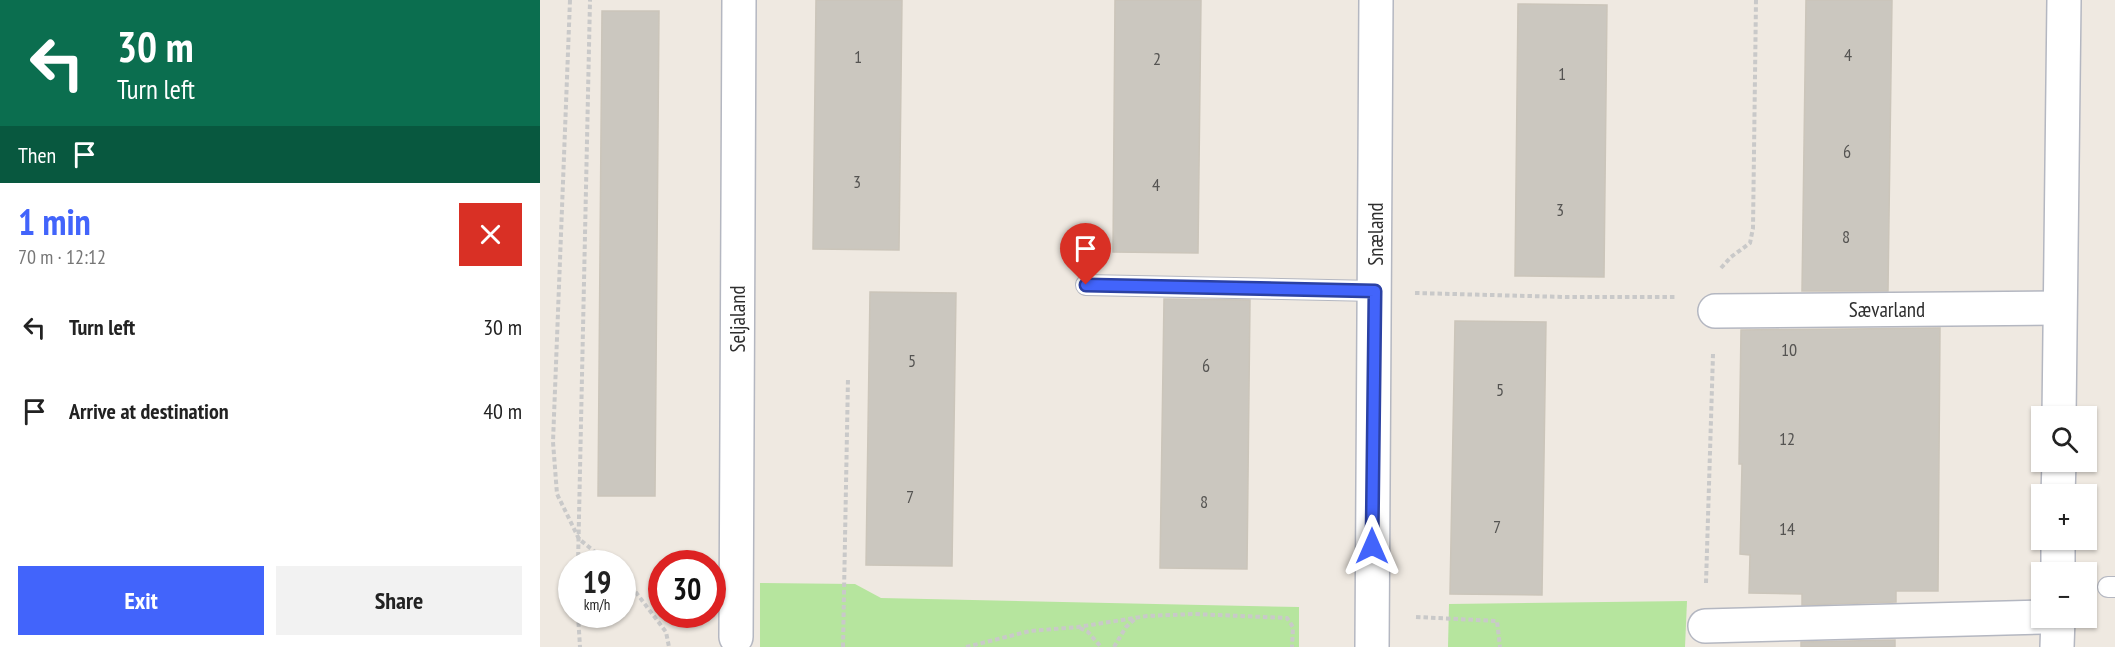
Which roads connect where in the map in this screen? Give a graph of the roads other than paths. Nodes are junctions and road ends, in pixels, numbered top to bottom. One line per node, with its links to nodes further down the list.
1 (739, 0): 13 (street, Seljaland)
2 (1376, 0): 5 (street, Snæland)
3 (2064, 0): 6 (street)
4 (1086, 285): 5 (lane)
5 (1375, 291): 12 (street, Snæland)
6 (2059, 308): 7 (street, Sævarland); 8 (street)
7 (1715, 311)
8 (2059, 406)
9 (2031, 617): 10 (street)
10 (1705, 626)
11 (2058, 628): 14 (street)
12 (1372, 631)
13 (736, 637)
14 (2057, 647)

